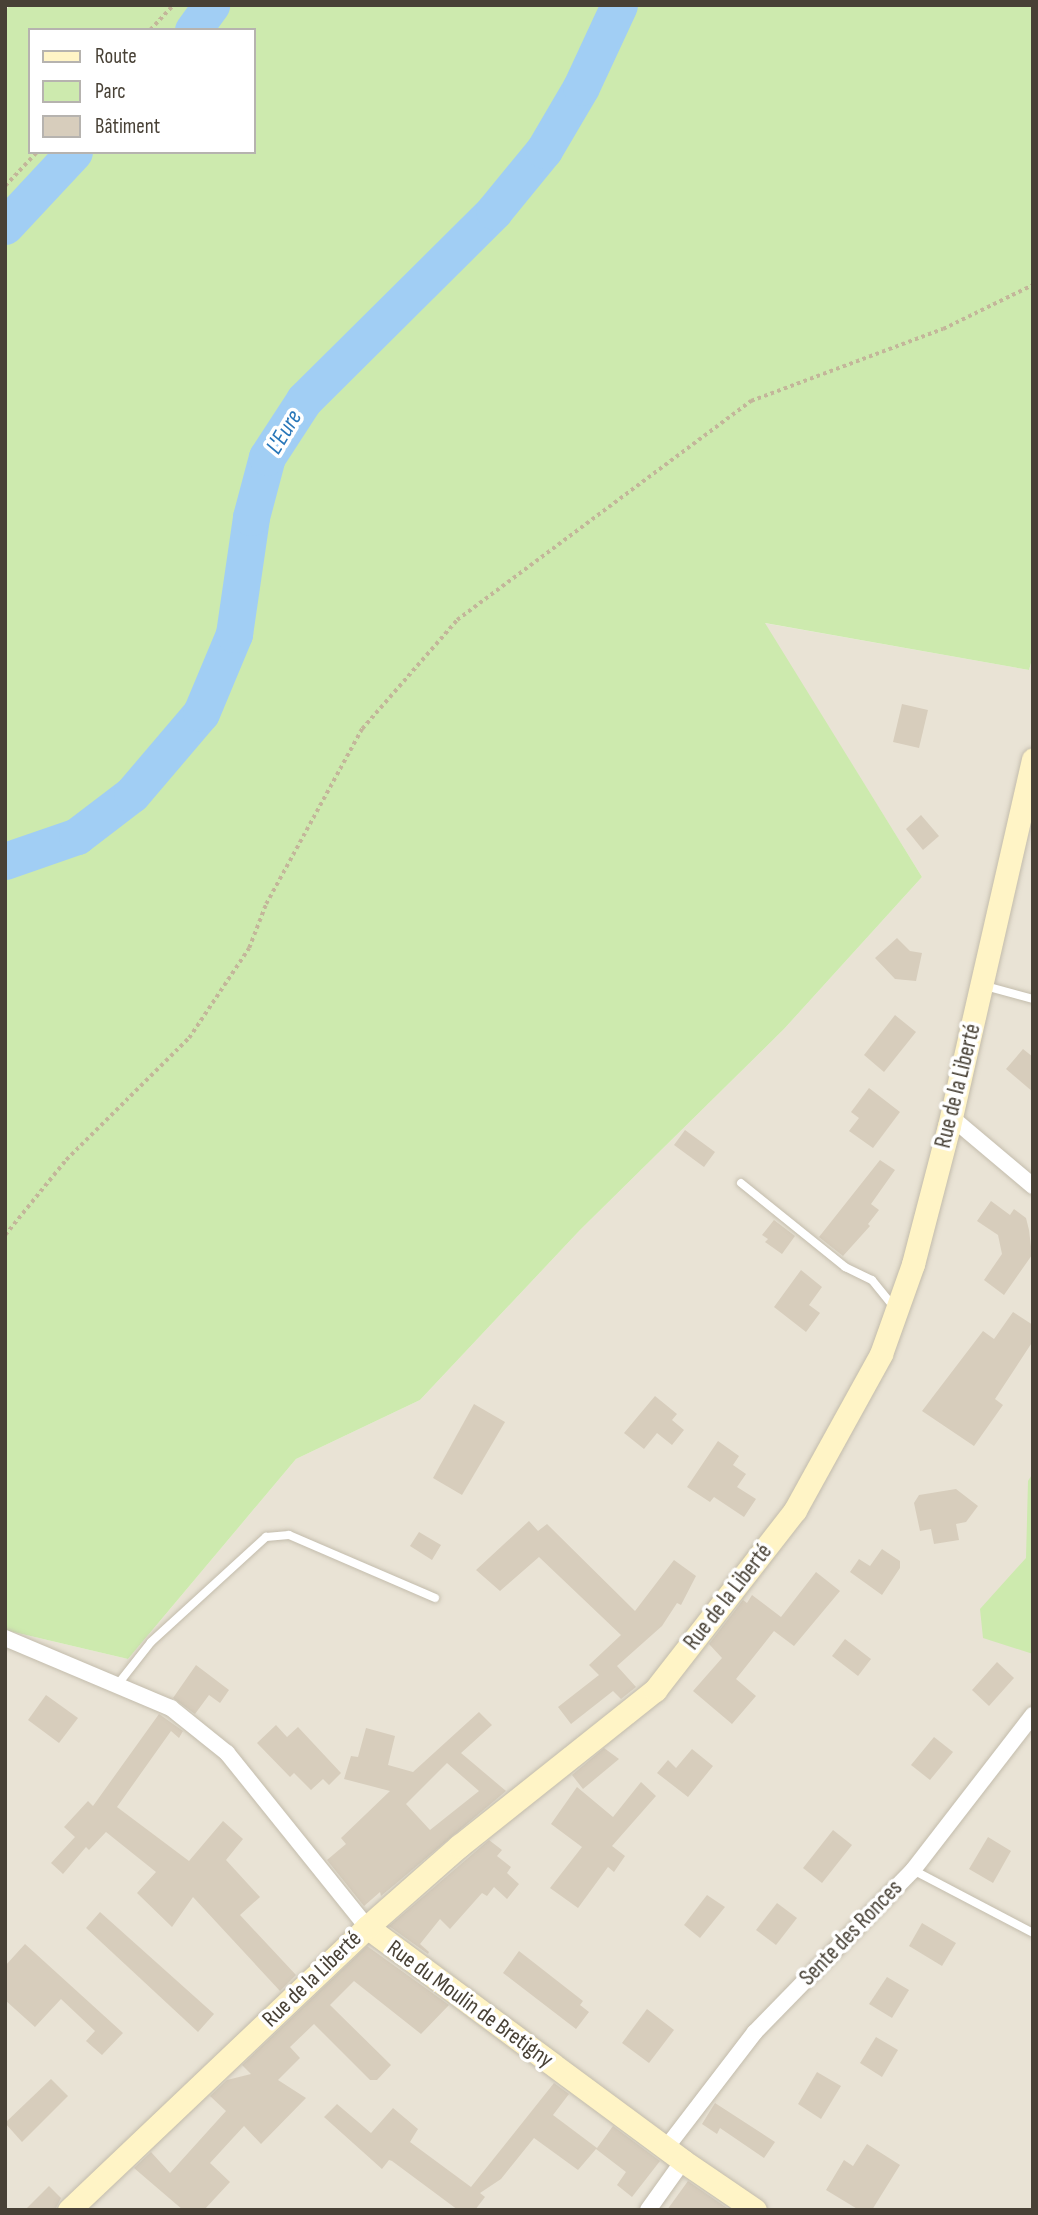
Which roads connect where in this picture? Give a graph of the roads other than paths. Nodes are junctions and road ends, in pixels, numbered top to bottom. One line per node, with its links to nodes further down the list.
1 (1033, 760): 2 (street, Rue de la Liberté)
2 (1025, 833): 3 (street, Rue de la Liberté)
3 (982, 986): 4 (lane); 5 (street, Rue de la Liberté)
4 (1033, 999)
5 (951, 1117): 7 (street); 8 (street, Rue de la Liberté)
6 (741, 1183): 8 (lane)
7 (1033, 1186)
8 (897, 1310): 14 (street, Rue de la Liberté)
9 (435, 1598): 11 (lane)
10 (5, 1638): 11 (street, Rue du Moulin de Bretigny)
11 (118, 1684): 14 (street, Rue du Moulin de Bretigny)
12 (1033, 1715): 13 (street, Sente des Ronces)
13 (913, 1870): 15 (lane); 16 (street, Sente des Ronces)
14 (367, 1927): 16 (street, Rue du Moulin de Bretigny); 17 (street, Rue de la Liberté)
15 (1033, 1933)
16 (675, 2154): 18 (street, Sente des Ronces); 19 (street, Rue du Moulin de Bretigny)
17 (69, 2210)
18 (648, 2210)
19 (755, 2210)

